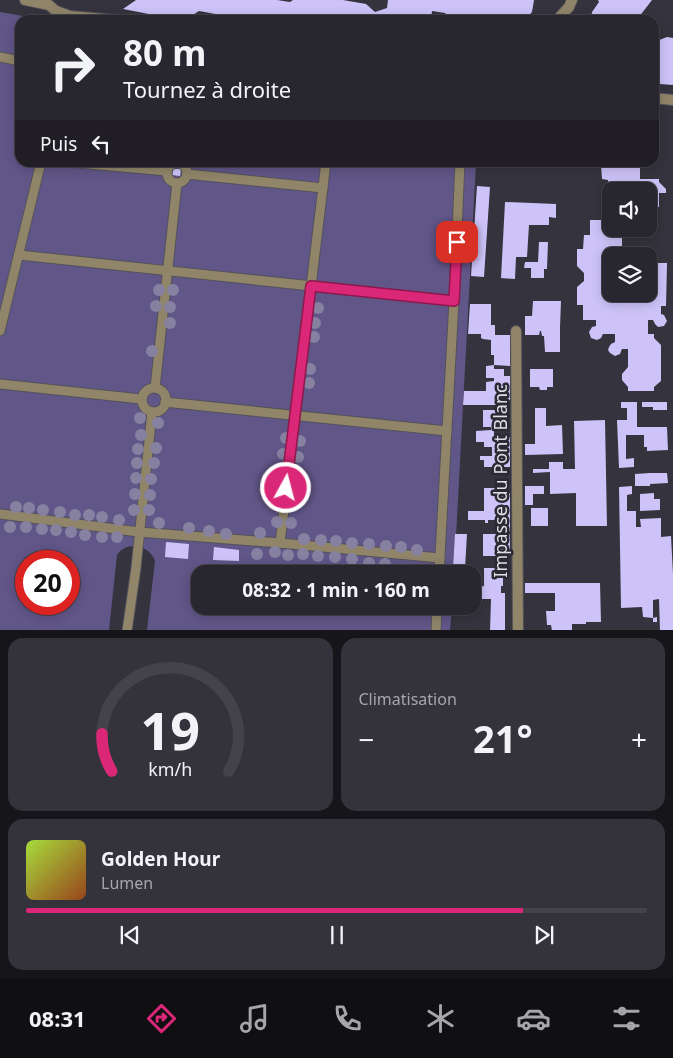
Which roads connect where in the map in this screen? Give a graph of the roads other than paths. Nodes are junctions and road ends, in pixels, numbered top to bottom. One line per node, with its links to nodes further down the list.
1 (25, 0): 3 (street)
2 (572, 0): 4 (street)
3 (67, 15)
4 (562, 15)
5 (0, 58): 6 (lane)
6 (15, 60)
7 (659, 99): 8 (street)
8 (673, 100)
9 (40, 167): 19 (lane)
10 (123, 167): 15 (lane)
11 (170, 167): 15 (lane)
12 (186, 167): 16 (lane)
13 (325, 167): 18 (lane)
14 (460, 167): 22 (lane)
15 (167, 171): 17 (lane)
16 (187, 174): 17 (lane); 18 (lane)
17 (177, 183): 20 (lane)
18 (323, 188): 21 (lane)
19 (19, 255): 20 (lane); 23 (lane)
20 (166, 271): 21 (lane); 26 (lane)
21 (311, 286): 22 (lane); 30 (lane)
22 (454, 301): 31 (lane)
23 (0, 331)
24 (516, 331): 40 (street, Impasse du Pont Blanc)
25 (0, 384): 27 (lane)
26 (155, 388): 27 (lane); 28 (lane)
27 (141, 399): 29 (lane)
28 (166, 402): 29 (lane); 30 (lane)
29 (152, 412): 33 (lane)
30 (295, 416): 31 (lane); 34 (lane)
31 (447, 431): 35 (lane)
32 (0, 514): 33 (lane)
33 (139, 532): 34 (lane); 38 (lane)
34 (280, 543): 35 (lane)
35 (440, 558): 36 (lane)
36 (440, 565)
37 (437, 615): 39 (lane)
38 (127, 630)
39 (436, 630)
40 (518, 630)

